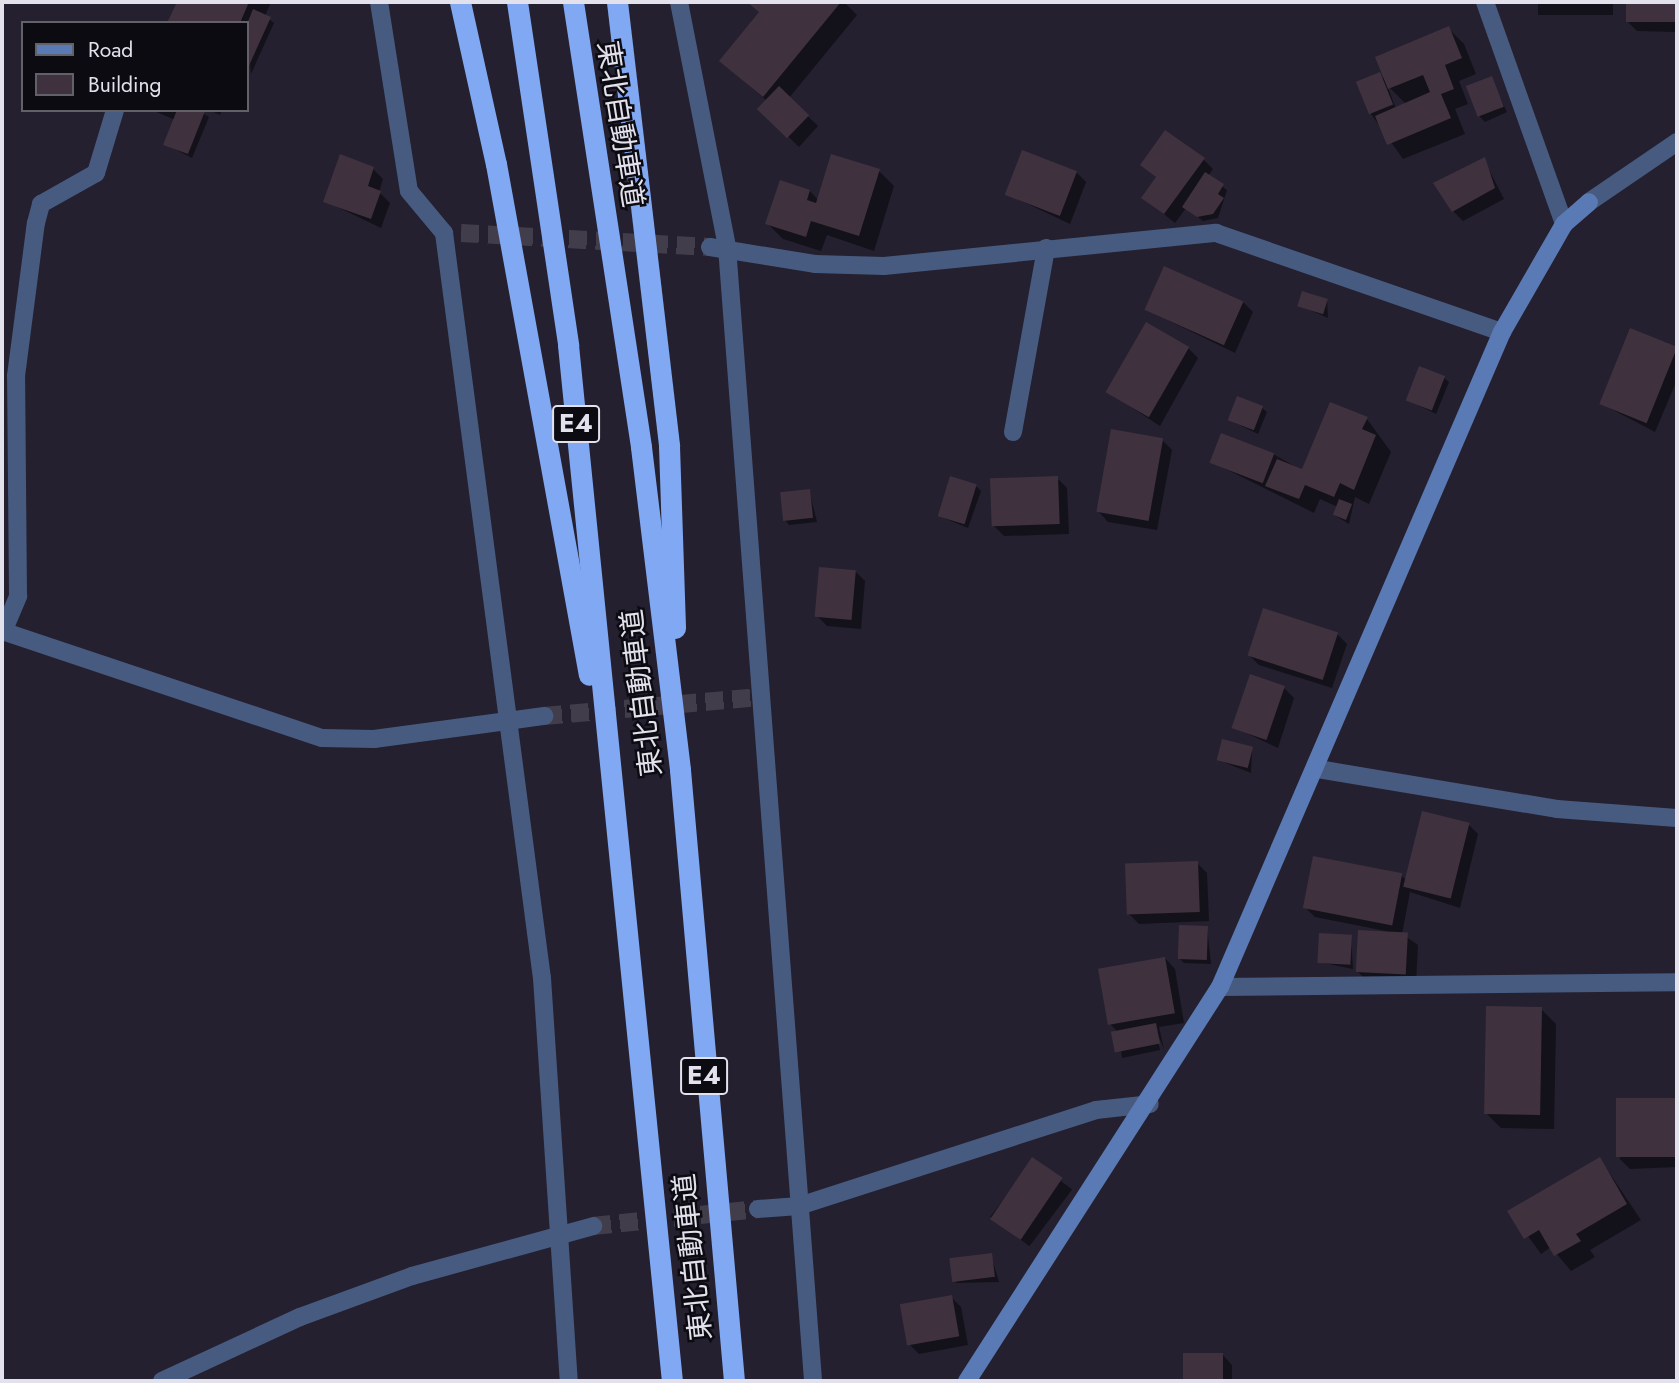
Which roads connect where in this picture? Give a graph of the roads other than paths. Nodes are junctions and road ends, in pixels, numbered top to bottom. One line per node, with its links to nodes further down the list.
1 (379, 2): 17 (street)
2 (460, 2): 21 (highway)
3 (517, 2): 21 (highway, 東北自動車道 / E4)
4 (573, 2): 19 (highway, 東北自動車道 / E4)
5 (617, 2): 19 (highway)
6 (679, 2): 11 (street)
7 (1485, 2): 10 (street)
8 (114, 112): 15 (street)
9 (1677, 142): 10 (street)
10 (1564, 224): 13 (street)
11 (718, 247): 12 (street); 25 (street)
12 (1046, 248): 13 (street); 14 (street)
13 (1502, 332): 18 (street)
14 (1013, 432)
15 (3, 631): 17 (street)
16 (544, 716): 17 (street)
17 (510, 722): 28 (street)
18 (1318, 769): 20 (street); 23 (street)
19 (680, 770): 32 (highway, 東北自動車道 / E4)
20 (1677, 818)
21 (620, 849): 31 (highway, 東北自動車道 / E4)
22 (1677, 982): 23 (street)
23 (1220, 987): 24 (street)
24 (1150, 1104): 25 (street); 34 (street)
25 (799, 1206): 26 (street); 33 (street)
26 (758, 1209)
27 (593, 1226): 28 (street)
28 (561, 1233): 29 (street); 30 (street)
29 (162, 1381)
30 (569, 1381)
31 (672, 1381)
32 (734, 1381)
33 (813, 1381)
34 (967, 1381)

